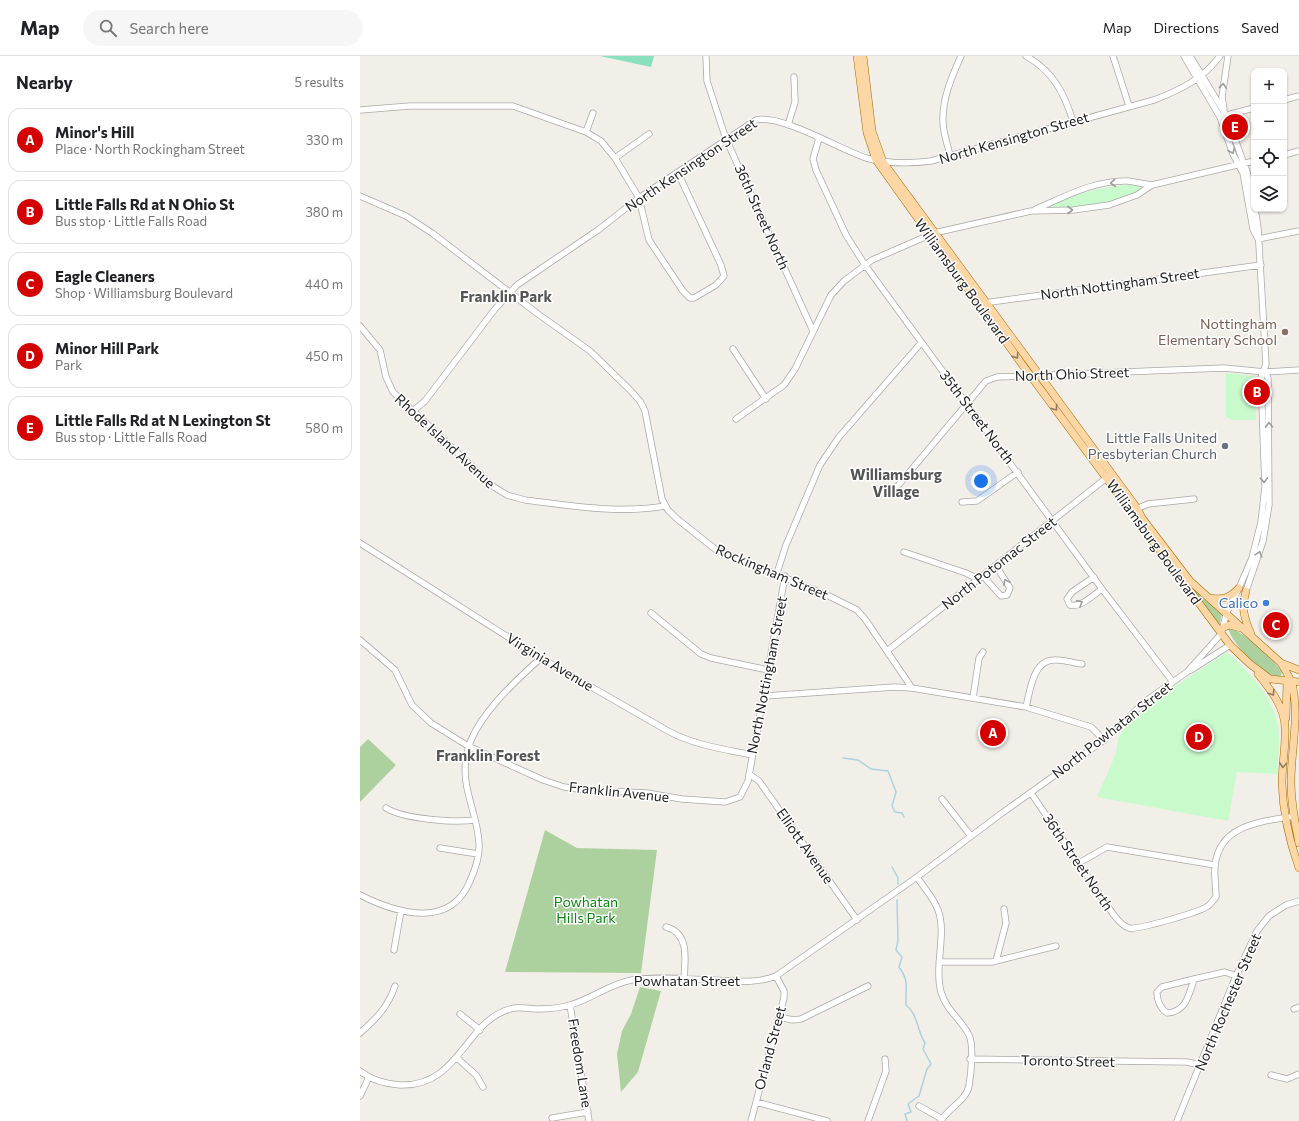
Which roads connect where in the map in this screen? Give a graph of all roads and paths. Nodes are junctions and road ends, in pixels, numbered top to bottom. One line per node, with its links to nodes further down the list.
1 (706, 56): 25 (street, 36th Street North)
2 (857, 56): 30 (main road, Williamsburg Boulevard)
3 (863, 56): 30 (main road, Williamsburg Boulevard)
4 (961, 56): 28 (street)
5 (1026, 56): 20 (street)
6 (1113, 56): 15 (street)
7 (1184, 56): 12 (street)
8 (1190, 56): 12 (street)
9 (1220, 56): 12 (street, North Kensington Street)
10 (1228, 56): 19 (street, one-way to 10)
11 (794, 77): 21 (street)
12 (1200, 77): 15 (street, North Kensington Street); 19 (street)
13 (1299, 96): 14 (street)
14 (1287, 99)
15 (1129, 106): 20 (street, North Kensington Street)
16 (1251, 109): 19 (street)
17 (360, 110): 22 (street)
18 (593, 113): 22 (street)
19 (1223, 116): 32 (street)
20 (1073, 122): 28 (street, North Kensington Street)
21 (788, 126): 24 (street, North Kensington Street); 25 (street, North Kensington Street)
22 (586, 132): 29 (street)
23 (649, 134): 29 (street)
24 (819, 138): 30 (street, North Kensington Street); 43 (street, 35th Street North)
25 (726, 139): 33 (street, North Kensington Street); 48 (street, 36th Street North)
26 (1299, 151): 27 (street)
27 (1287, 153)
28 (950, 156): 30 (street, North Kensington Street)
29 (615, 158): 37 (street)
30 (879, 161): 41 (main road, Williamsburg Boulevard)
31 (1251, 162): 32 (street)
32 (1242, 164): 34 (street); 35 (street); 42 (street)
33 (678, 173): 37 (street, North Kensington Street); 37 (street)
34 (1152, 185): 38 (street, one-way to 34); 38 (street, one-way to 38)
35 (1251, 195)
36 (360, 196): 45 (street, Rockingham Street)
37 (639, 198): 45 (street, North Kensington Street)
38 (1031, 211): 41 (street)
39 (1255, 212): 42 (street)
40 (1299, 231): 42 (street)
41 (931, 234): 43 (street); 46 (main road, Williamsburg Boulevard)
42 (1258, 239): 44 (street)
43 (865, 265): 48 (street); 49 (street, 35th Street North)
44 (1261, 265): 46 (street, North Nottingham Street); 52 (street)
45 (510, 292): 57 (street, North Kensington Street); 64 (street, Rockingham Street)
46 (982, 303): 53 (main road, Williamsburg Boulevard, one-way to 53); 54 (main road, Williamsburg Boulevard)
47 (360, 326): 57 (street, Rhode Island Avenue)
48 (813, 331): 55 (street)
49 (921, 343): 56 (street, 35th Street North); 70 (street)
50 (733, 349): 55 (street)
51 (1299, 370): 52 (street, North Ohio Street)
52 (1265, 372): 54 (street, North Ohio Street); 75 (street)
53 (1031, 376): 54 (street, North Ohio Street); 56 (street, North Ohio Street); 60 (main road, Williamsburg Boulevard, one-way to 60)
54 (1040, 376): 60 (main road, Williamsburg Boulevard)
55 (766, 399): 58 (street)
56 (967, 404): 59 (street, 35th Street North); 61 (street, North Ohio Street)
57 (414, 410): 64 (street, Rhode Island Avenue)
58 (736, 419)
59 (1018, 472): 63 (street); 66 (street, 35th Street North)
60 (1108, 476): 65 (main road, Williamsburg Boulevard); 66 (street, North Potomac Street)
61 (896, 488)
62 (1194, 499): 65 (street)
63 (962, 502)
64 (665, 506): 70 (street, Rockingham Street)
65 (1134, 510): 76 (main road, Williamsburg Boulevard); 80 (main road, Williamsburg Boulevard)
66 (1053, 519): 69 (street, North Potomac Street); 72 (street, 35th Street North)
67 (360, 543): 86 (street, Virginia Avenue)
68 (904, 552): 73 (street)
69 (996, 566): 73 (street, North Potomac Street); 73 (street, one-way to 69)
70 (777, 573): 71 (street, Rockingham Street)
71 (785, 576): 84 (street, Rockingham Street); 90 (street, North Nottingham Street)
72 (1094, 577): 74 (street, 35th Street North); 74 (street, one-way to 74)
73 (980, 578): 84 (street, North Potomac Street)
74 (1102, 589): 95 (street, 35th Street North)
75 (1243, 590): 76 (main road); 77 (street); 81 (main road)
76 (1208, 597): 77 (main road, Williamsburg Boulevard)
77 (1227, 612): 79 (main road, Williamsburg Boulevard); 80 (street)
78 (651, 613): 90 (street)
79 (1244, 628): 80 (main road); 81 (main road, Williamsburg Boulevard)
80 (1223, 630): 83 (main road, Williamsburg Boulevard); 92 (street, North Powhatan Street)
81 (1252, 636): 87 (main road, Williamsburg Boulevard)
82 (360, 640): 105 (street, Franklin Avenue)
83 (1230, 645): 89 (main road, Williamsburg Boulevard); 92 (street, North Powhatan Street)
84 (887, 651): 97 (street, Rockingham Street)
85 (983, 652): 100 (street)
86 (541, 658): 105 (street); 106 (street, Virginia Avenue)
87 (1281, 663): 91 (main road); 94 (main road, Williamsburg Boulevard)
88 (1082, 664): 102 (street)
89 (1250, 664): 94 (main road, Williamsburg Boulevard); 103 (main road, one-way to 103)
90 (768, 670): 99 (street, North Nottingham Street)
91 (1299, 670)
92 (1187, 672): 95 (street, North Powhatan Street)
93 (1299, 675): 94 (main road)
94 (1289, 680): 96 (main road); 101 (main road, Williamsburg Boulevard); 103 (main road)
95 (1173, 682): 104 (street, North Powhatan Street)
96 (1299, 682)
97 (912, 688): 99 (street); 100 (street)
98 (1299, 689): 101 (main road)
99 (765, 696): 106 (street, North Nottingham Street)
100 (973, 698): 102 (street)
101 (1294, 700): 112 (main road, Williamsburg Boulevard)
102 (1026, 707): 104 (street)
103 (1285, 724): 113 (main road, one-way to 113)
104 (1104, 740): 108 (street, North Powhatan Street)
105 (468, 746): 107 (street, Franklin Avenue); 114 (street)
106 (752, 755): 107 (street, North Nottingham Street)
107 (749, 774): 127 (street, Elliott Avenue)
108 (1031, 793): 111 (street, North Powhatan Street); 119 (street, 36th Street North)
109 (942, 798): 115 (street)
110 (386, 808): 114 (street)
111 (998, 816): 115 (street, Powhatan Street)
112 (1294, 816): 113 (street); 116 (main road, Williamsburg Boulevard)
113 (1285, 817): 120 (street); 121 (main road)
114 (475, 820): 118 (street)
115 (971, 836): 122 (street, Powhatan Street)
116 (1299, 843)
117 (440, 848): 118 (street)
118 (478, 854): 126 (street)
119 (1079, 864): 120 (street); 120 (street, 36th Street North)
120 (1215, 865)
121 (1299, 868)
122 (917, 877): 127 (street, Powhatan Street); 131 (street)
123 (360, 895): 126 (street)
124 (1299, 901): 134 (street, North Rochester Street)
125 (1004, 909): 132 (street)
126 (401, 911): 130 (street)
127 (857, 920): 133 (street, Powhatan Street)
128 (666, 927): 135 (street)
129 (1056, 946): 132 (street)
130 (394, 950)
131 (939, 962): 132 (street); 146 (street)
132 (996, 962)
133 (776, 976): 135 (street, Powhatan Street); 141 (street, Orland Street)
134 (1236, 976): 136 (street); 147 (street, North Rochester Street)
135 (684, 979): 139 (street, Powhatan Street)
136 (1194, 979): 136 (street)
137 (395, 986): 143 (street)
138 (868, 986): 141 (street)
139 (570, 1005): 142 (street, Powhatan Street); 156 (street, Freedom Lane)
140 (460, 1014): 142 (street)
141 (779, 1016): 154 (street, Orland Street)
142 (480, 1030): 144 (street, Powhatan Street)
143 (360, 1033)
144 (457, 1058): 151 (street, Powhatan Street); 152 (street)
145 (885, 1059): 162 (street)
146 (970, 1059): 147 (street, Toronto Street); 158 (street)
147 (1200, 1065): 163 (street, North Rochester Street)
148 (360, 1071): 151 (street, Powhatan Street)
149 (1299, 1074): 150 (street)
150 (1271, 1075)
151 (369, 1077): 153 (street)
152 (483, 1087)
153 (360, 1096)
154 (756, 1102): 160 (street, Orland Street); 161 (street)
155 (920, 1106): 158 (street)
156 (588, 1112): 157 (street); 159 (street, Freedom Lane)
157 (552, 1118)
158 (942, 1120)
159 (589, 1121)
160 (751, 1121)
161 (827, 1121)
162 (868, 1121)
163 (1177, 1121)

